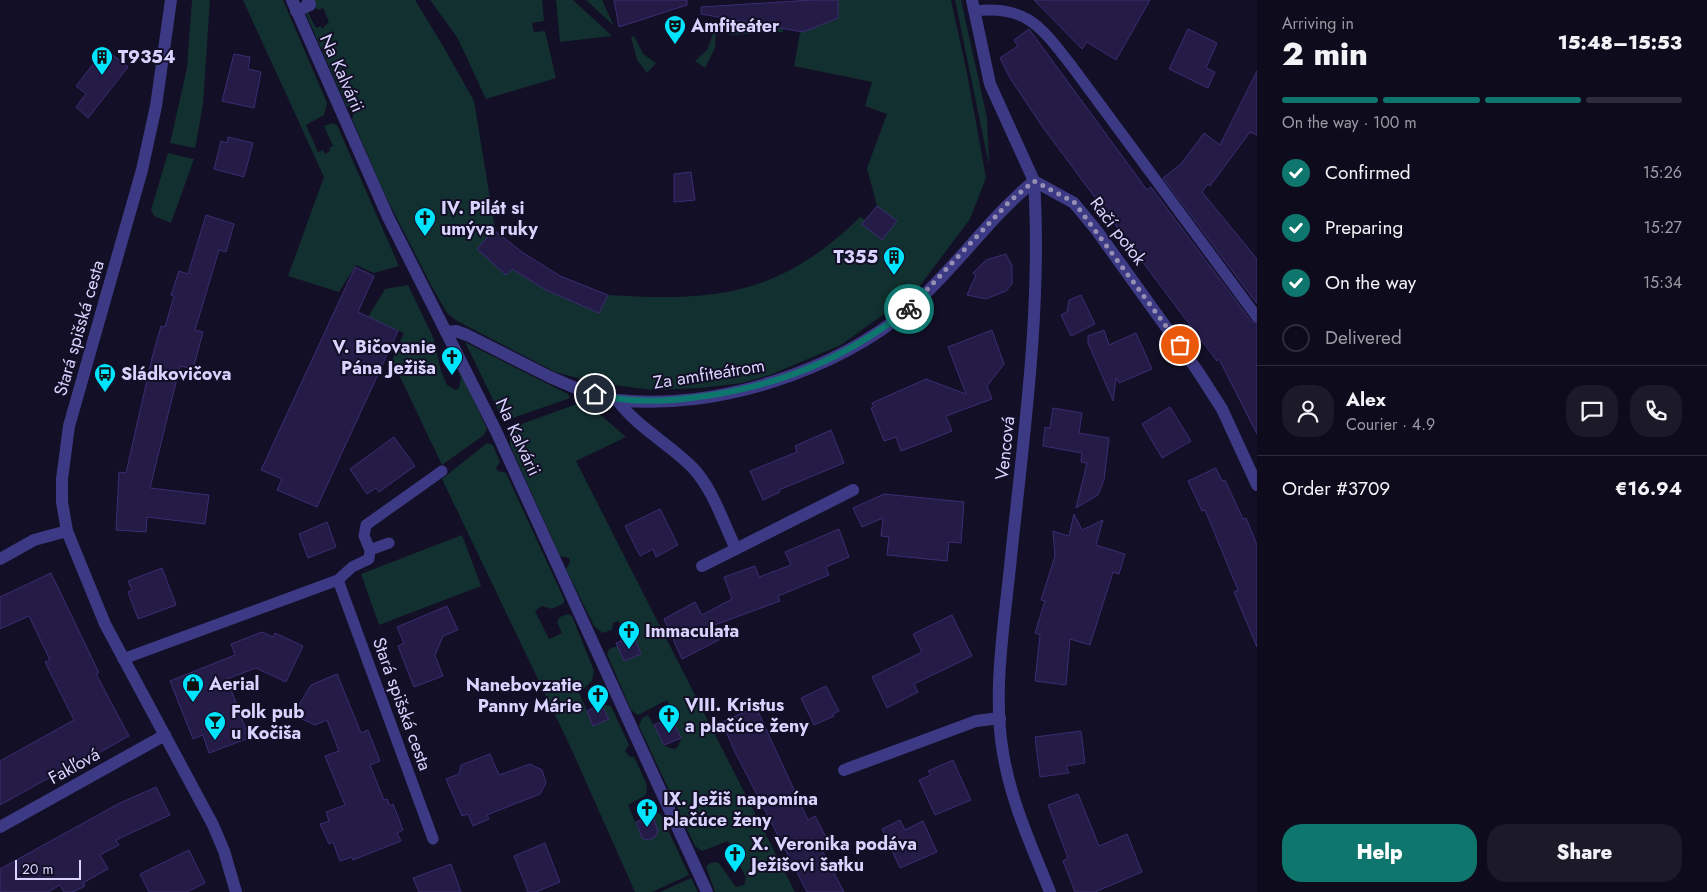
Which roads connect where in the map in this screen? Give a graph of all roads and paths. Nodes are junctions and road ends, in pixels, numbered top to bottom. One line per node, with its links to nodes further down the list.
1 (171, 0): 12 (street, Stará spišská cesta)
2 (308, 0): 3 (street)
3 (294, 5): 7 (street, Na Kalvárii)
4 (973, 5): 5 (street); 6 (lane)
5 (1034, 181): 8 (street, Za amfiteátrom); 10 (street, Račí potok); 20 (street, Vencová)
6 (1257, 317)
7 (446, 332): 8 (street, Za amfiteátrom); 26 (street, Na Kalvárii)
8 (617, 400): 14 (street)
9 (442, 471): 15 (lane)
10 (1257, 485)
11 (853, 490): 14 (street)
12 (67, 531): 16 (street); 19 (street, Stará spišská cesta)
13 (389, 543): 15 (lane)
14 (736, 548): 17 (street)
15 (370, 550): 18 (lane)
16 (0, 559)
17 (702, 566)
18 (338, 580): 19 (lane); 24 (lane, Stará spišská cesta)
19 (123, 659): 21 (street, Stará spišská cesta)
20 (1000, 718): 22 (street); 27 (street, Vencová)
21 (165, 735): 23 (street, Fakľová); 25 (street, Stará spišská cesta)
22 (844, 770)
23 (0, 827)
24 (433, 839)
25 (236, 892)
26 (707, 892)
27 (1050, 892)

